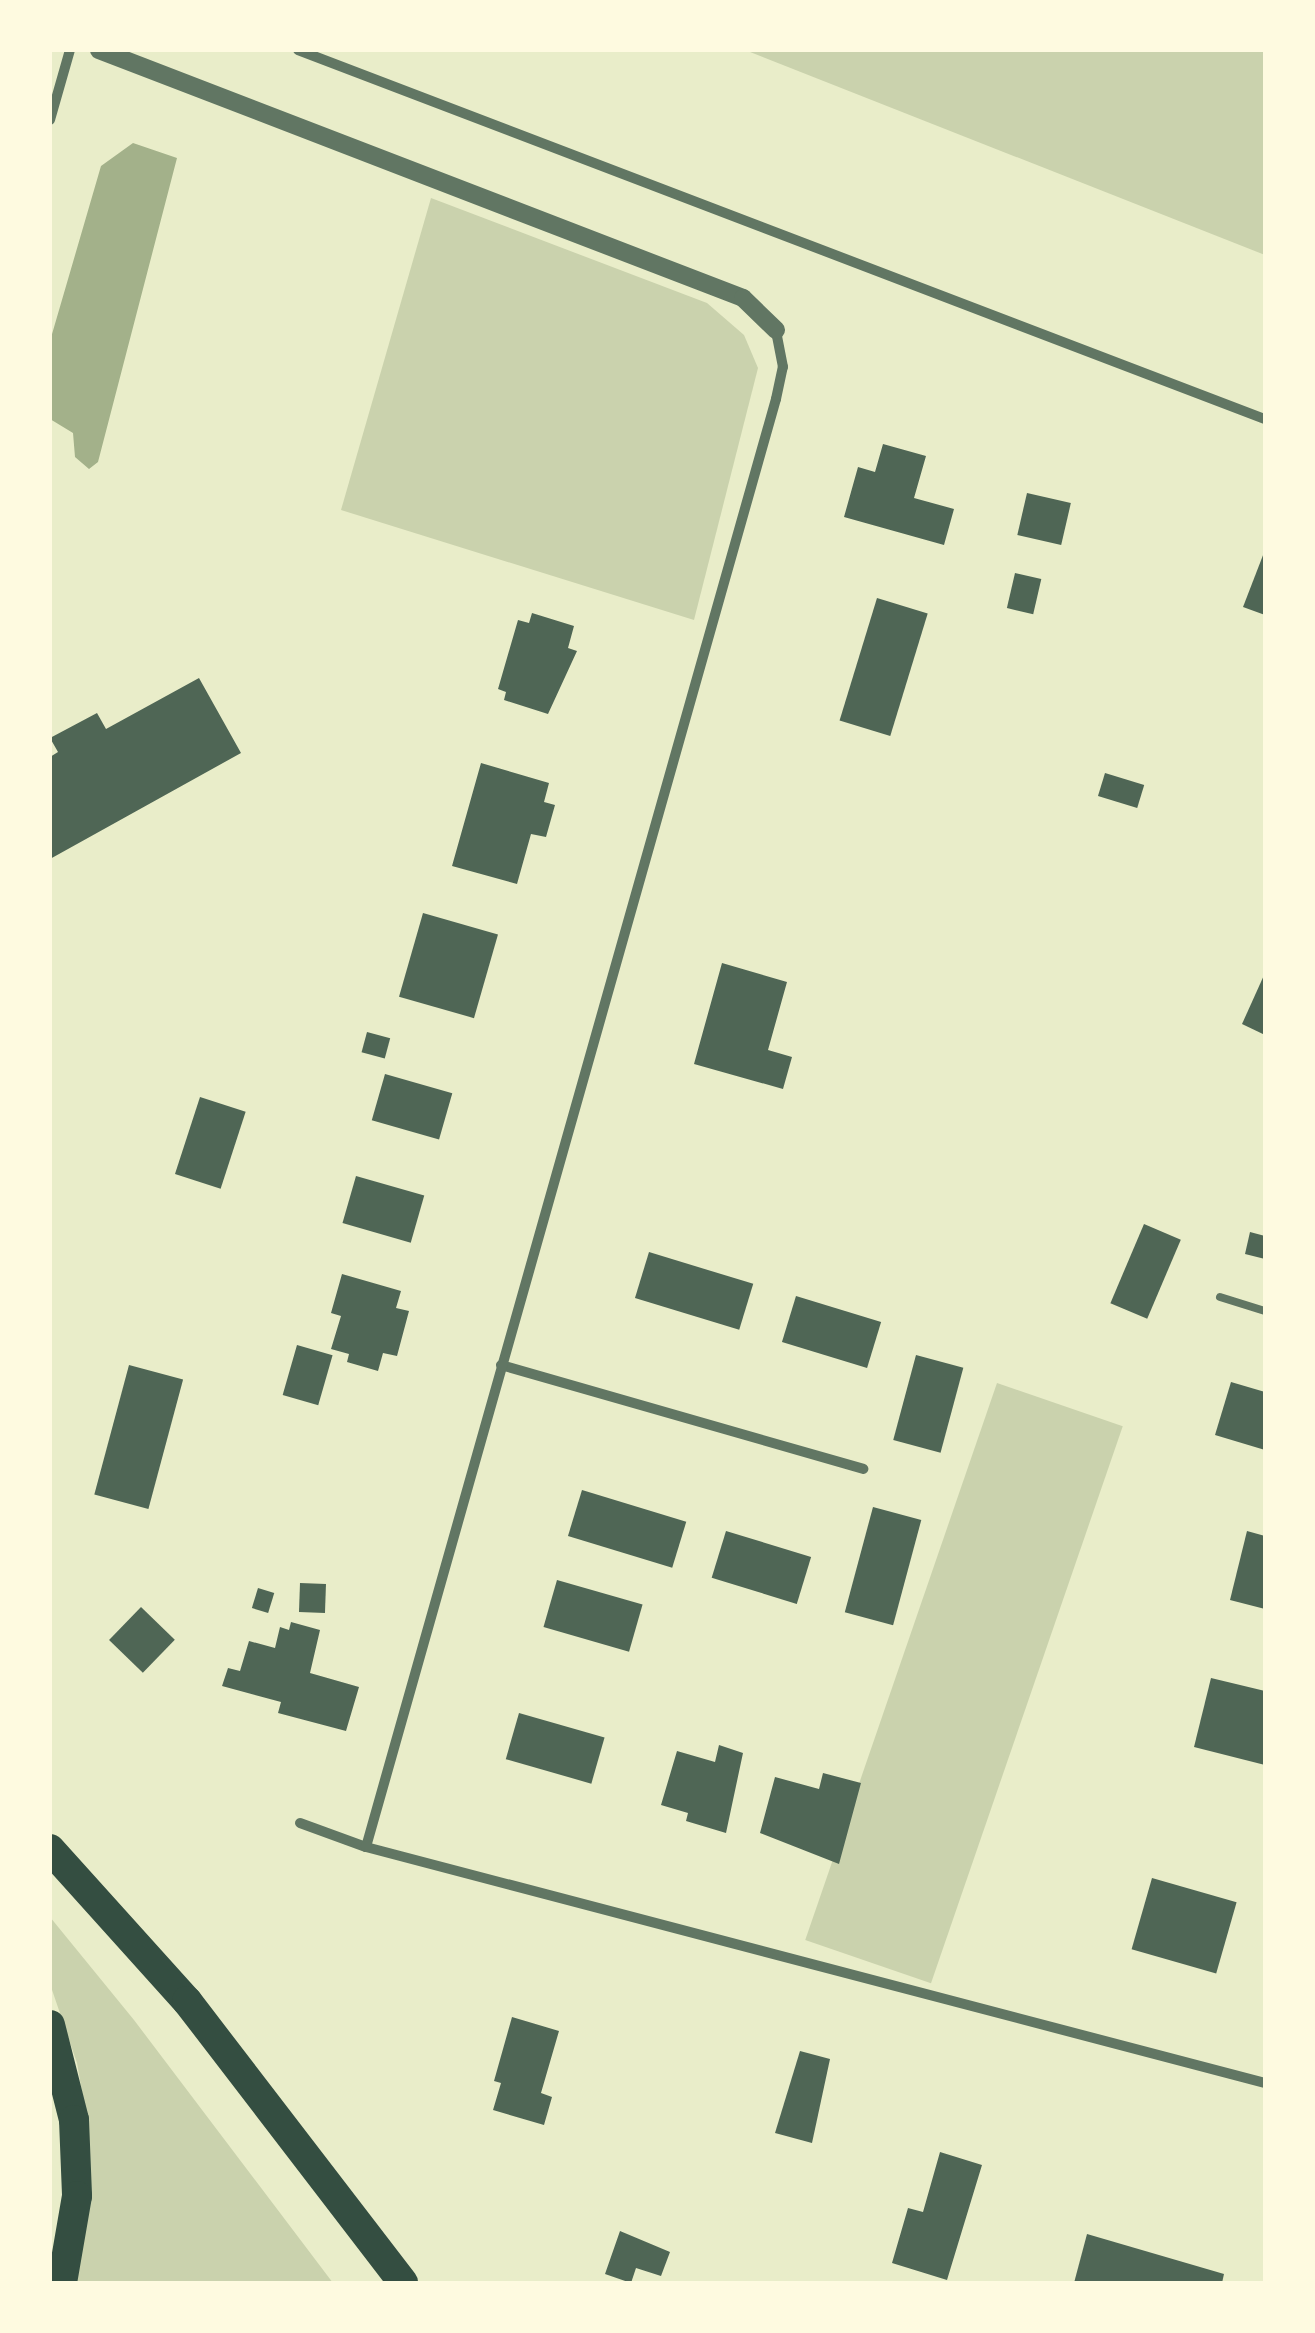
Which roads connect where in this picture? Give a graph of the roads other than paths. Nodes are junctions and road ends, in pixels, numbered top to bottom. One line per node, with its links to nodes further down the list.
1 (70, 50): 4 (street)
2 (99, 50): 5 (street)
3 (298, 50): 6 (street)
4 (50, 120)
5 (776, 330): 9 (street)
6 (1265, 419)
7 (1220, 1297): 8 (lane)
8 (1265, 1311)
9 (501, 1365): 10 (street); 12 (street)
10 (863, 1470)
11 (300, 1822): 12 (street)
12 (366, 1848): 15 (street)
13 (50, 1849): 17 (highway)
14 (50, 2025): 16 (highway)
15 (1265, 2083)
16 (62, 2283)
17 (403, 2283)

